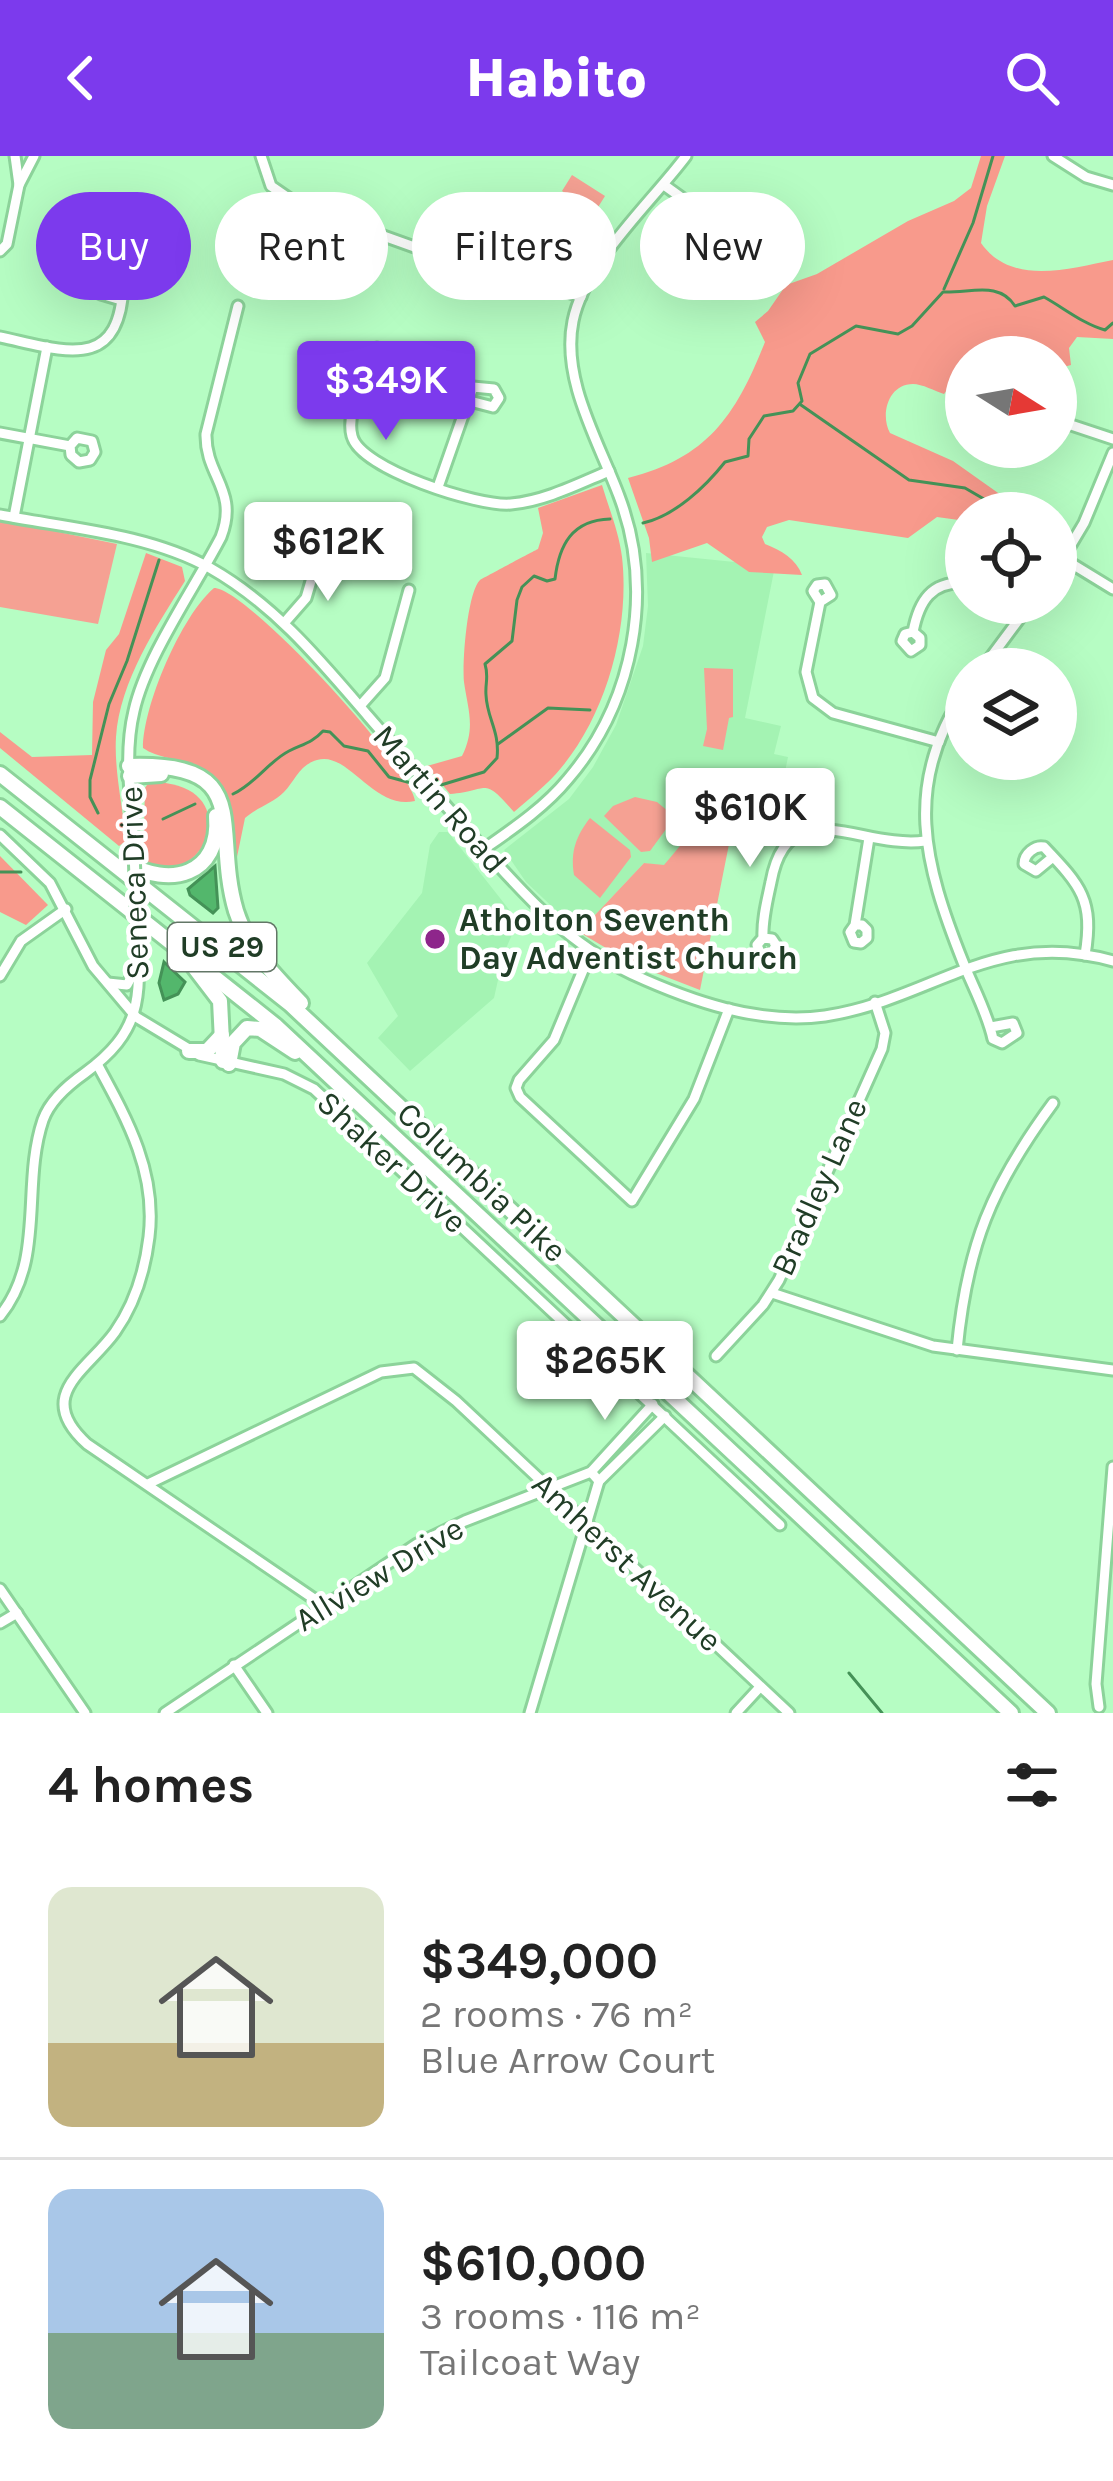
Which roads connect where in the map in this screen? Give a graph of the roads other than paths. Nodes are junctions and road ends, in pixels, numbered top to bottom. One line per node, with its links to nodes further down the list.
1 (15, 156): 7 (street)
2 (34, 156): 7 (street)
3 (261, 156): 12 (street)
4 (686, 156): 6 (street)
5 (1053, 156): 8 (street)
6 (664, 184): 9 (street); 11 (street)
7 (19, 185): 10 (street)
8 (1113, 185)
9 (674, 192)
10 (4, 234): 13 (street)
11 (616, 245)
12 (412, 246)
13 (0, 251)
14 (122, 300): 18 (street)
15 (580, 300): 27 (street)
16 (238, 306): 33 (street, Seneca Drive)
17 (0, 338): 18 (street)
18 (47, 347): 23 (street)
19 (369, 364): 28 (street)
20 (470, 401): 28 (street)
21 (1077, 427): 24 (street)
22 (0, 433): 23 (street)
23 (29, 439): 25 (street); 30 (street)
24 (1113, 439)
25 (70, 446)
26 (1113, 453): 31 (street)
27 (609, 471): 28 (street); 51 (street)
28 (438, 487)
29 (0, 515): 30 (street, Martin Road)
30 (14, 518): 33 (street, Martin Road)
31 (1077, 536)
32 (319, 554): 39 (street)
33 (206, 566): 39 (street, Martin Road); 44 (street, Seneca Drive)
34 (1077, 567): 36 (street)
35 (945, 585): 40 (street)
36 (1113, 589)
37 (409, 590): 41 (street)
38 (820, 602): 43 (street)
39 (285, 622): 41 (street, Martin Road)
40 (913, 632)
41 (360, 706): 51 (street, Martin Road)
42 (945, 730): 43 (street)
43 (939, 742): 50 (street)
44 (130, 771): 47 (highway); 59 (street, Seneca Drive, bridge); 73 (highway)
45 (0, 774): 47 (highway, Columbia Pike / US 29)
46 (0, 807): 55 (highway, Columbia Pike / US 29)
47 (52, 815): 73 (highway, Columbia Pike / US 29)
48 (0, 835): 53 (street, Shaker Drive)
49 (869, 838): 50 (street); 54 (street); 56 (street)
50 (925, 842): 61 (street)
51 (484, 850): 57 (street, Martin Road)
52 (1052, 857): 58 (street)
53 (66, 909): 62 (street); 63 (street, Shaker Drive)
54 (855, 926)
55 (166, 936): 67 (highway); 72 (highway, Columbia Pike / US 29)
56 (763, 938)
57 (591, 951): 65 (street, Martin Road); 65 (street)
58 (1085, 955): 60 (street, Martin Road); 61 (street, Martin Road)
59 (139, 959): 63 (street); 66 (street, Seneca Drive)
60 (1113, 961)
61 (965, 967): 64 (street, Martin Road); 68 (street)
62 (0, 976)
63 (103, 981): 66 (street, Shaker Drive)
64 (875, 1002): 65 (street, Martin Road); 75 (street, Bradley Lane)
65 (729, 1009)
66 (136, 1017): 69 (street, Shaker Drive); 70 (street, Seneca Drive)
67 (224, 1024): 69 (highway); 71 (highway)
68 (991, 1027)
69 (189, 1051): 71 (street, Shaker Drive)
70 (97, 1064): 76 (street, Seneca Drive); 84 (street)
71 (226, 1064): 72 (highway); 80 (street, Shaker Drive)
72 (338, 1082): 89 (highway, Columbia Pike / US 29)
73 (382, 1089): 104 (highway, Columbia Pike / US 29)
74 (1053, 1103): 77 (street)
75 (772, 1292): 77 (street); 78 (street, Bradley Lane)
76 (0, 1316)
77 (957, 1350): 79 (street)
78 (716, 1356)
79 (1113, 1370)
80 (652, 1404): 81 (street, Shaker Drive); 83 (street, Allview Drive)
81 (665, 1416): 83 (street, Allview Drive); 87 (street, Shaker Drive)
82 (1113, 1467): 95 (street)
83 (595, 1477): 85 (street, Allview Drive); 86 (street)
84 (148, 1484): 85 (street, Amherst Avenue); 90 (street)
85 (550, 1490): 86 (street, Amherst Avenue); 90 (street, Allview Drive)
86 (584, 1523): 94 (street, Amherst Avenue); 99 (street)
87 (780, 1525)
88 (0, 1589): 91 (street)
89 (888, 1599): 102 (highway); 103 (highway, Columbia Pike / US 29)
90 (323, 1605): 93 (street, Allview Drive)
91 (16, 1613): 92 (street); 96 (street)
92 (0, 1623)
93 (234, 1665): 97 (street, Allview Drive); 98 (street)
94 (760, 1688): 100 (street); 101 (street, Amherst Avenue)
95 (1100, 1707)
96 (85, 1713)
97 (165, 1713)
98 (267, 1713)
99 (530, 1713)
100 (736, 1713)
101 (789, 1713)
102 (999, 1713)
103 (1011, 1713)
104 (1051, 1713)

